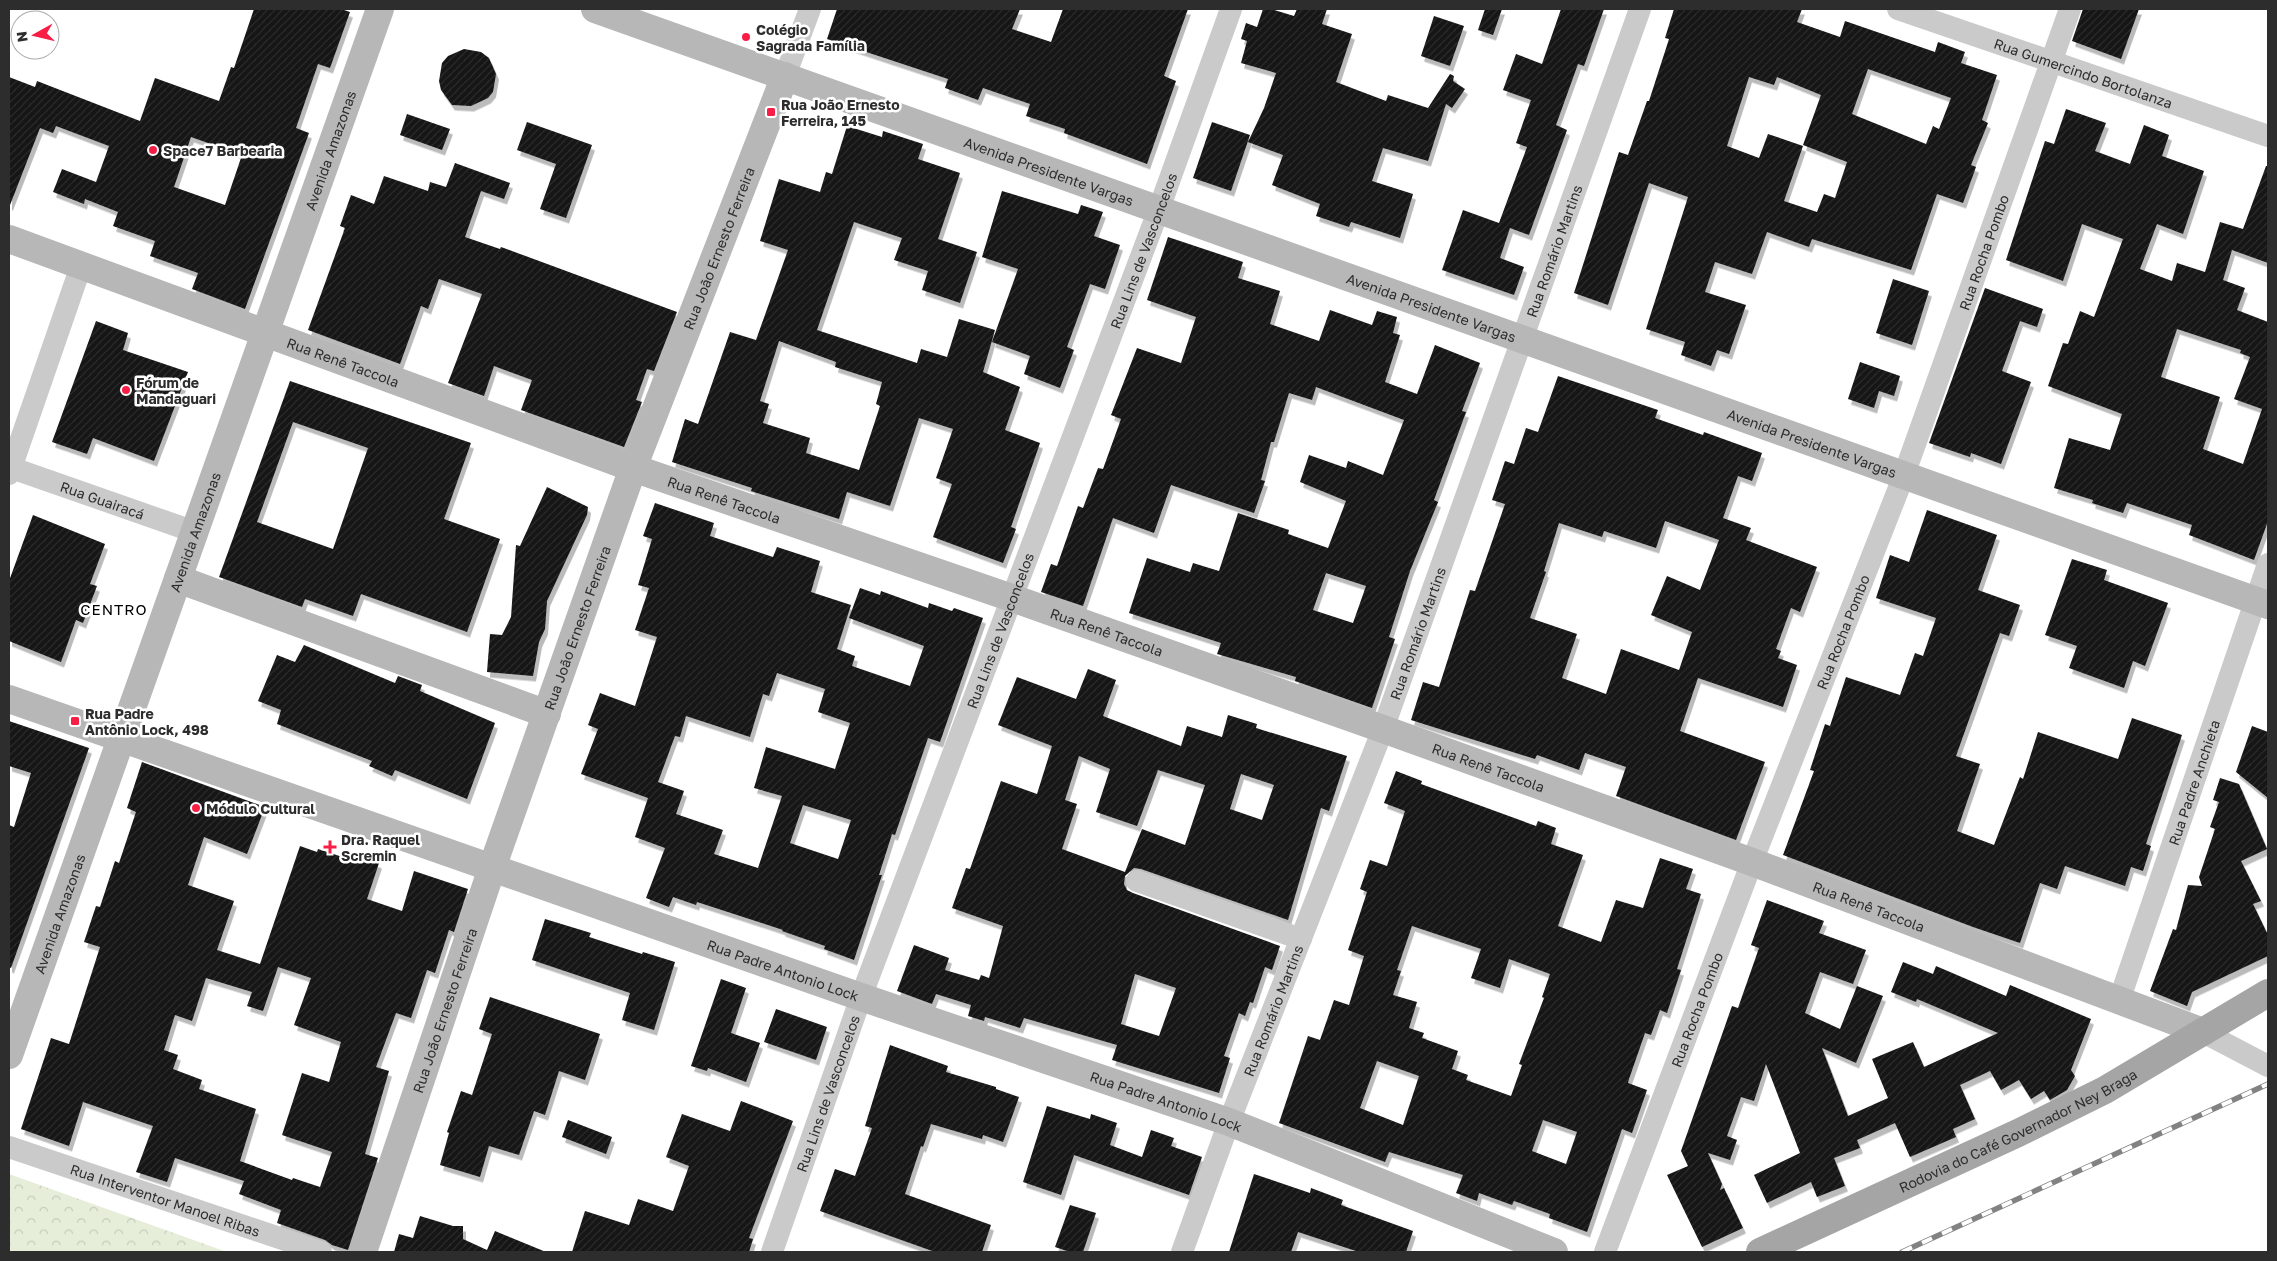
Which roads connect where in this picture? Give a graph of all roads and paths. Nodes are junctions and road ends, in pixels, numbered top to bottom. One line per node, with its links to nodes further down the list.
1 (380, 9): 14 (street, Avenida Amazonas)
2 (595, 9): 9 (street, Avenida Presidente Vargas)
3 (810, 9): 9 (street, Rua João Ernesto Ferreira)
4 (1231, 9): 11 (street, Rua Lins de Vasconcelos)
5 (1640, 9): 15 (street, Rua Romário Martins)
6 (1898, 9): 8 (street, Rua Gumercindo Bortolanza)
7 (2070, 9): 8 (street, Rua Rocha Pombo)
8 (2052, 62): 10 (street, Rua Gumercindo Bortolanza); 18 (street, Rua Rocha Pombo)
9 (785, 76): 11 (street, Avenida Presidente Vargas); 16 (street, Rua João Ernesto Ferreira)
10 (2268, 136)
11 (1159, 209): 15 (street, Avenida Presidente Vargas); 22 (street, Rua Lins de Vasconcelos)
12 (9, 240): 13 (street, Rua Renê Taccola)
13 (82, 266): 14 (street, Rua Renê Taccola); 17 (street)
14 (266, 334): 16 (street, Rua Renê Taccola); 19 (street, Avenida Amazonas)
15 (1521, 339): 18 (street, Avenida Presidente Vargas); 26 (street, Rua Romário Martins)
16 (634, 468): 22 (street, Rua Renê Taccola); 25 (street, Rua João Ernesto Ferreira)
17 (9, 469): 19 (street, Rua Guairacá)
18 (1904, 475): 23 (street, Avenida Presidente Vargas); 28 (street, Rua Rocha Pombo)
19 (195, 532): 21 (street, Avenida Amazonas)
20 (2268, 564): 23 (street, Rua Padre Anchieta)
21 (178, 579): 25 (street); 27 (street, Avenida Amazonas)
22 (1012, 598): 26 (street, Rua Renê Taccola); 33 (street, Rua Lins de Vasconcelos)
23 (2262, 603): 34 (street, Rua Padre Anchieta)
24 (9, 699): 27 (street, Rua Padre Antonio Lock)
25 (547, 714): 29 (street, Rua João Ernesto Ferreira)
26 (1383, 729): 28 (street, Rua Renê Taccola); 31 (street, Rua Romário Martins)
27 (121, 738): 29 (street, Rua Padre Antonio Lock); 36 (street, Avenida Amazonas)
28 (1752, 862): 34 (street, Rua Renê Taccola); 45 (street, Rua Rocha Pombo)
29 (492, 868): 33 (street, Rua Padre Antonio Lock); 41 (street, Rua João Ernesto Ferreira)
30 (1137, 881): 31 (street)
31 (1301, 939): 38 (street, Rua Romário Martins)
32 (2268, 993): 35 (main road, Rodovia do Café Governador Ney Braga)
33 (861, 997): 38 (street, Rua Padre Antonio Lock); 42 (street, Rua Lins de Vasconcelos)
34 (2119, 1002): 35 (street, Rua Renê Taccola)
35 (2203, 1032): 37 (street); 46 (main road, Rodovia do Café Governador Ney Braga)
36 (9, 1055)
37 (2268, 1066)
38 (1229, 1122): 43 (street, Rua Romário Martins); 44 (street, Rua Padre Antonio Lock)
39 (9, 1147): 40 (street, Rua Interventor Manoel Ribas)
40 (321, 1252)
41 (363, 1252)
42 (772, 1252)
43 (1182, 1252)
44 (1554, 1252)
45 (1605, 1252)
46 (1760, 1252)

